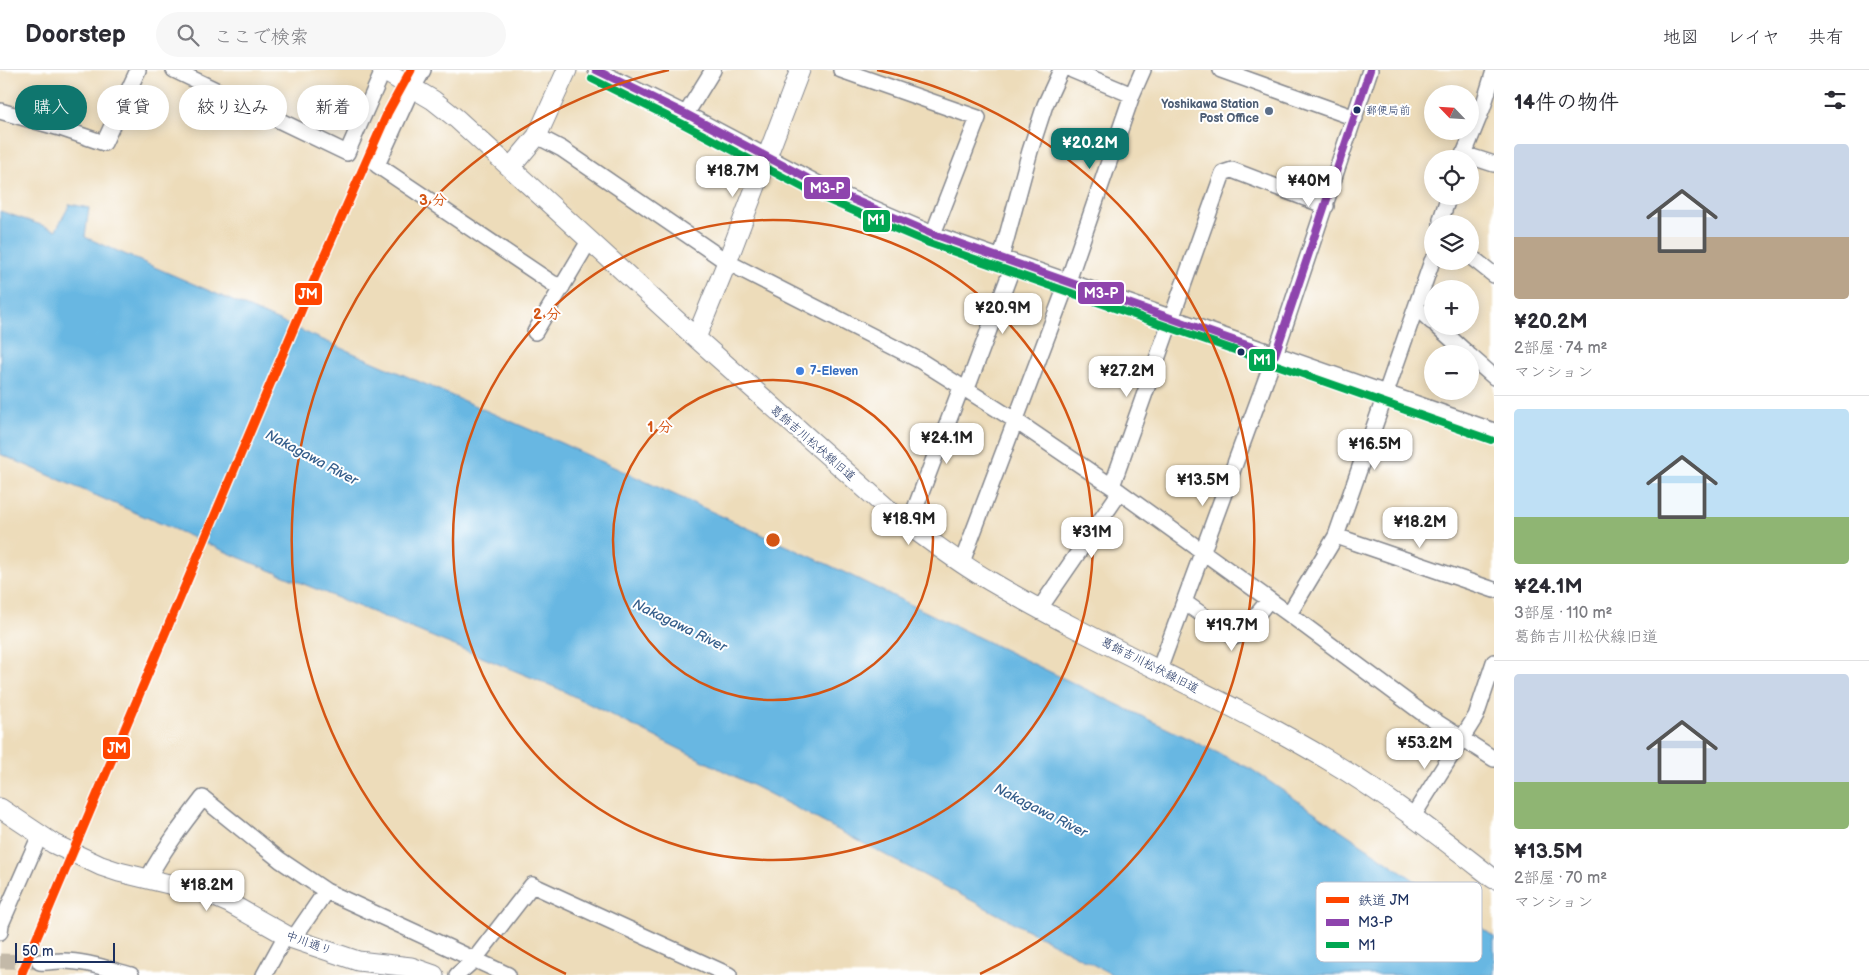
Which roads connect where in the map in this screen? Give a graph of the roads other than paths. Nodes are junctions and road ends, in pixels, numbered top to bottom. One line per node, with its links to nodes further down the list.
1 (138, 70): 18 (street)
2 (174, 70): 3 (street)
3 (382, 70): 16 (street, 葛飾吉川松伏線旧道)
4 (423, 70): 16 (street)
5 (567, 70): 21 (street)
6 (596, 70): 19 (street)
7 (713, 70): 19 (street)
8 (800, 70): 23 (street)
9 (841, 70): 28 (street)
10 (1061, 70): 30 (street)
11 (1072, 70): 17 (street)
12 (1143, 70): 17 (street)
13 (1221, 70): 20 (street)
14 (1370, 70): 20 (street)
15 (1494, 71): 22 (street)
16 (413, 88): 26 (street, 葛飾吉川松伏線旧道); 36 (street)
17 (1132, 95): 35 (street)
18 (0, 111)
19 (686, 114): 23 (street)
20 (1355, 118): 27 (street)
21 (537, 136): 26 (street); 31 (street)
22 (1465, 150)
23 (768, 156): 28 (street); 31 (street)
24 (1479, 160): 25 (street)
25 (1494, 164)
26 (510, 167): 29 (street, 葛飾吉川松伏線旧道)
27 (1326, 206): 39 (street); 44 (street)
28 (933, 234): 30 (street)
29 (590, 241): 36 (street); 42 (street, 葛飾吉川松伏線旧道)
30 (1008, 260): 35 (street); 47 (street)
31 (727, 262): 42 (street); 47 (street)
32 (1479, 263): 34 (street)
33 (1429, 270): 37 (street)
34 (1494, 275)
35 (1068, 282): 39 (street); 49 (street)
36 (562, 287): 40 (street)
37 (1416, 307): 38 (street); 48 (street)
38 (1424, 314)
39 (1171, 318): 44 (street); 51 (street)
40 (535, 332)
41 (1447, 335): 43 (street)
42 (696, 338): 52 (street, 葛飾吉川松伏線旧道)
43 (1458, 345)
44 (1275, 355): 48 (street); 54 (street)
45 (1479, 364): 46 (street)
46 (1494, 377)
47 (964, 388): 49 (street); 52 (street)
48 (1387, 393): 50 (street); 53 (street)
49 (1016, 421): 51 (street); 55 (street)
50 (1494, 431)
51 (1116, 489): 54 (street); 59 (street)
52 (906, 523): 55 (street, 葛飾吉川松伏線旧道)
53 (1336, 536): 56 (street); 60 (street)
54 (1203, 552): 57 (street); 58 (street)
55 (962, 562): 59 (street, 葛飾吉川松伏線旧道)
56 (1494, 590)
57 (1269, 600): 58 (street); 60 (street)
58 (1184, 602): 62 (street)
59 (1040, 608): 62 (street, 葛飾吉川松伏線旧道)
60 (1289, 614): 63 (street)
61 (1494, 662): 63 (street)
62 (1159, 670): 66 (street, 葛飾吉川松伏線旧道)
63 (1462, 739): 64 (street); 66 (street)
64 (1494, 759)
65 (0, 808): 67 (street, 中川通り)
66 (1413, 816): 69 (street, 葛飾吉川松伏線旧道)
67 (40, 835): 68 (street, 中川通り); 71 (street)
68 (148, 878): 70 (street); 72 (street, 中川通り)
69 (1494, 879)
70 (326, 891): 72 (street); 73 (street)
71 (0, 932)
72 (290, 937): 76 (street); 77 (street, 中川通り)
73 (474, 960): 78 (street); 79 (street); 80 (street)
74 (40, 962): 75 (street)
75 (131, 975)
76 (264, 975)
77 (434, 975)
78 (457, 975)
79 (508, 975)
80 (729, 975)

